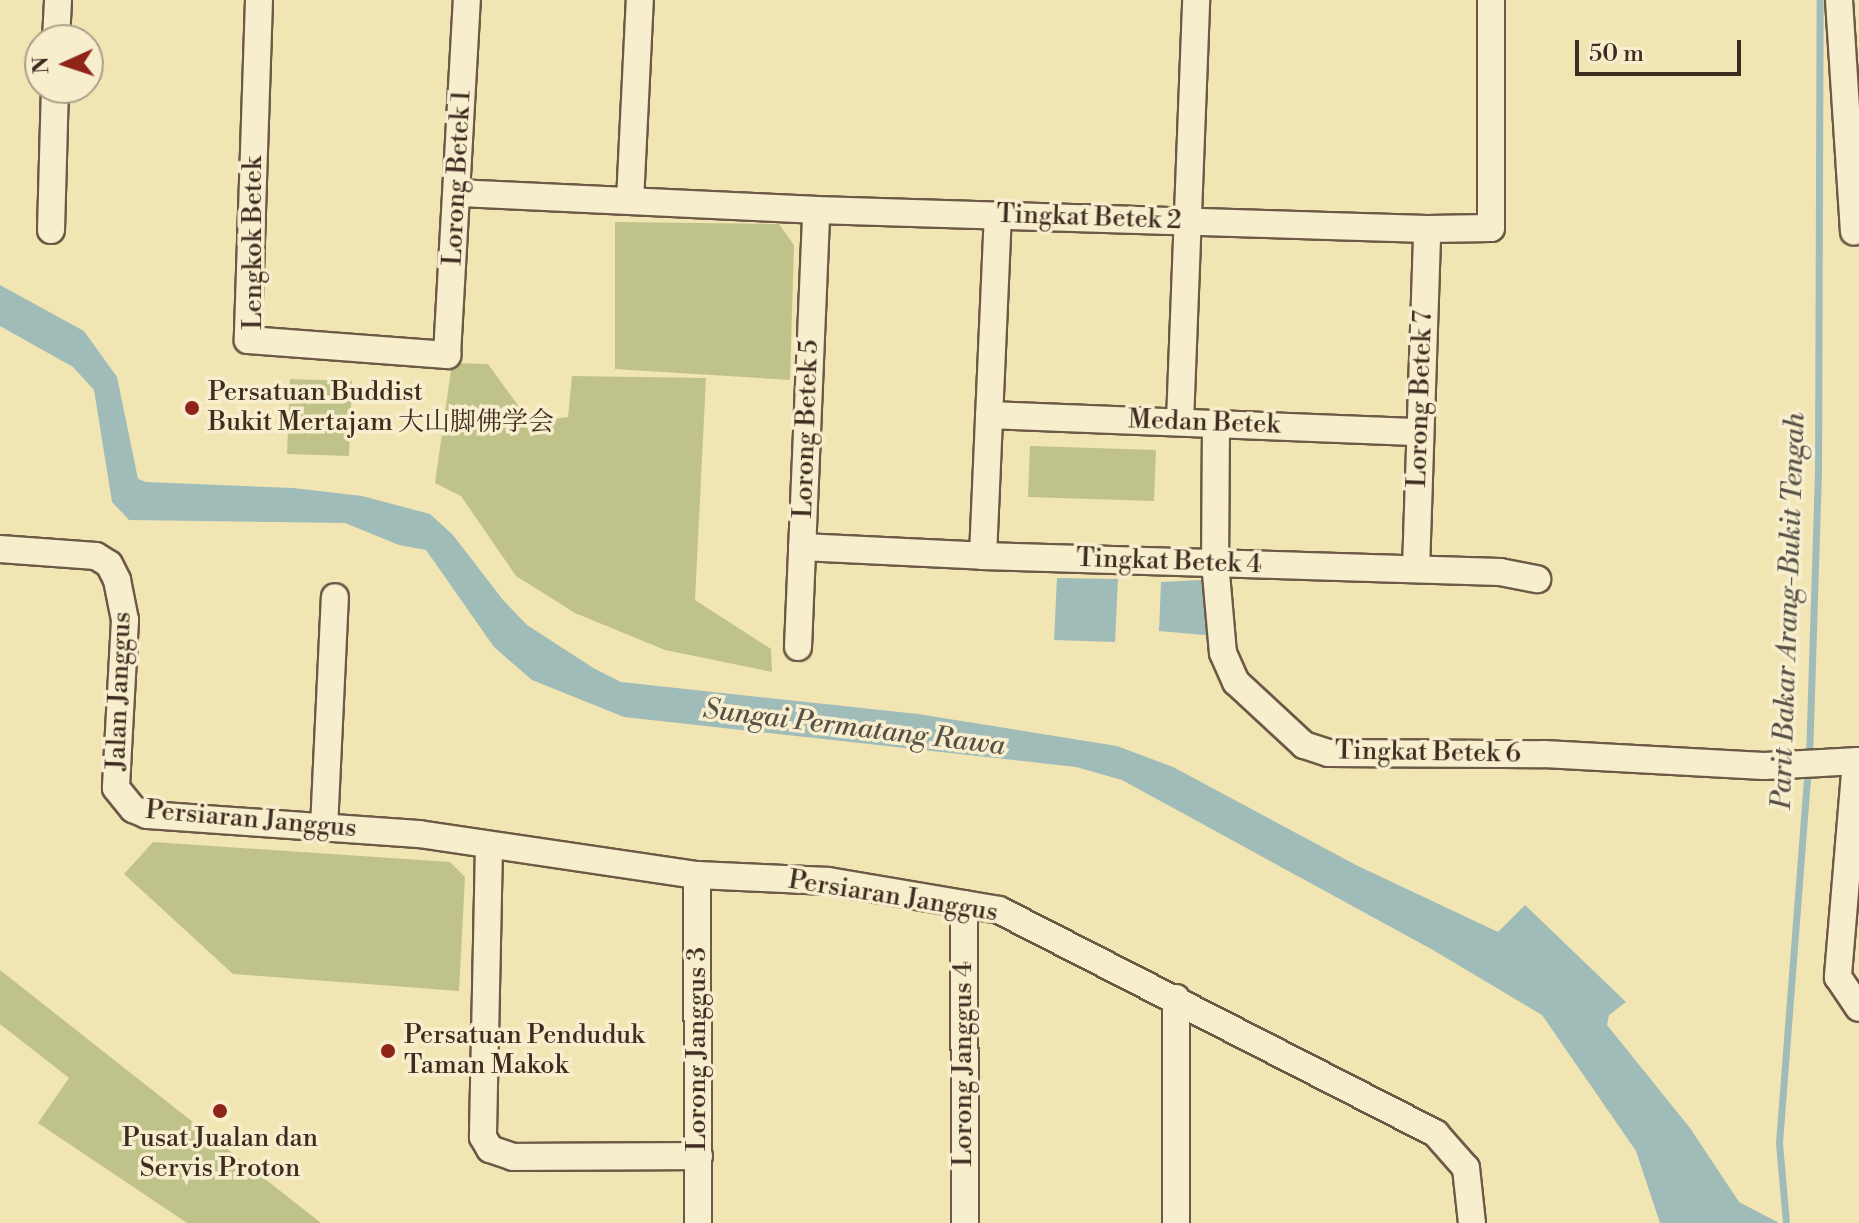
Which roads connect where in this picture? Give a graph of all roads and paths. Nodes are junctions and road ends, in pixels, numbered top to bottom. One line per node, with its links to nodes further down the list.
1 (58, 0): 8 (street)
2 (259, 0): 19 (street, Lengkok Betek)
3 (467, 0): 11 (street, Lorong Betek 1)
4 (640, 0): 12 (street)
5 (1196, 0): 15 (street)
6 (1491, 0): 16 (street, Tingkat Betek 2)
7 (1839, 0): 10 (street)
8 (57, 24)
9 (55, 104): 17 (street)
10 (1855, 188): 18 (street)
11 (458, 193): 12 (street, Tingkat Betek 2); 19 (street, Lorong Betek 1)
12 (630, 201): 13 (street, Tingkat Betek 2)
13 (816, 210): 14 (street, Tingkat Betek 2); 24 (street, Lorong Betek 5)
14 (998, 215): 15 (street, Tingkat Betek 2); 20 (street)
15 (1187, 222): 16 (street, Tingkat Betek 2); 21 (street)
16 (1427, 229): 23 (street, Lorong Betek 7)
17 (51, 230)
18 (1854, 232)
19 (447, 355)
20 (989, 415): 21 (street, Medan Betek); 26 (street)
21 (1180, 422): 22 (street, Medan Betek)
22 (1216, 424): 23 (street, Medan Betek); 27 (street, Tingkat Betek 6)
23 (1420, 432): 28 (street, Lorong Betek 7)
24 (802, 547): 26 (street, Tingkat Betek 4); 31 (street, Lorong Betek 5)
25 (0, 549): 33 (street, Jalan Janggus)
26 (983, 556): 27 (street, Tingkat Betek 4)
27 (1215, 562): 28 (street, Tingkat Betek 4); 32 (street, Tingkat Betek 6)
28 (1416, 569): 29 (street, Tingkat Betek 4)
29 (1537, 579)
30 (335, 597): 34 (street)
31 (798, 647)
32 (1858, 761): 39 (street)
33 (116, 788): 34 (street, Persiaran Janggus)
34 (324, 828): 35 (street, Persiaran Janggus)
35 (489, 846): 36 (street, Persiaran Janggus); 40 (street)
36 (697, 875): 37 (street, Persiaran Janggus); 40 (street, Lorong Janggus 3)
37 (964, 904): 38 (street, Persiaran Janggus); 42 (street, Lorong Janggus 4)
38 (1176, 998): 43 (street); 44 (street, Persiaran Janggus)
39 (1859, 1008)
40 (699, 1156): 41 (street, Lorong Janggus 3)
41 (698, 1223)
42 (965, 1223)
43 (1176, 1223)
44 (1472, 1223)

